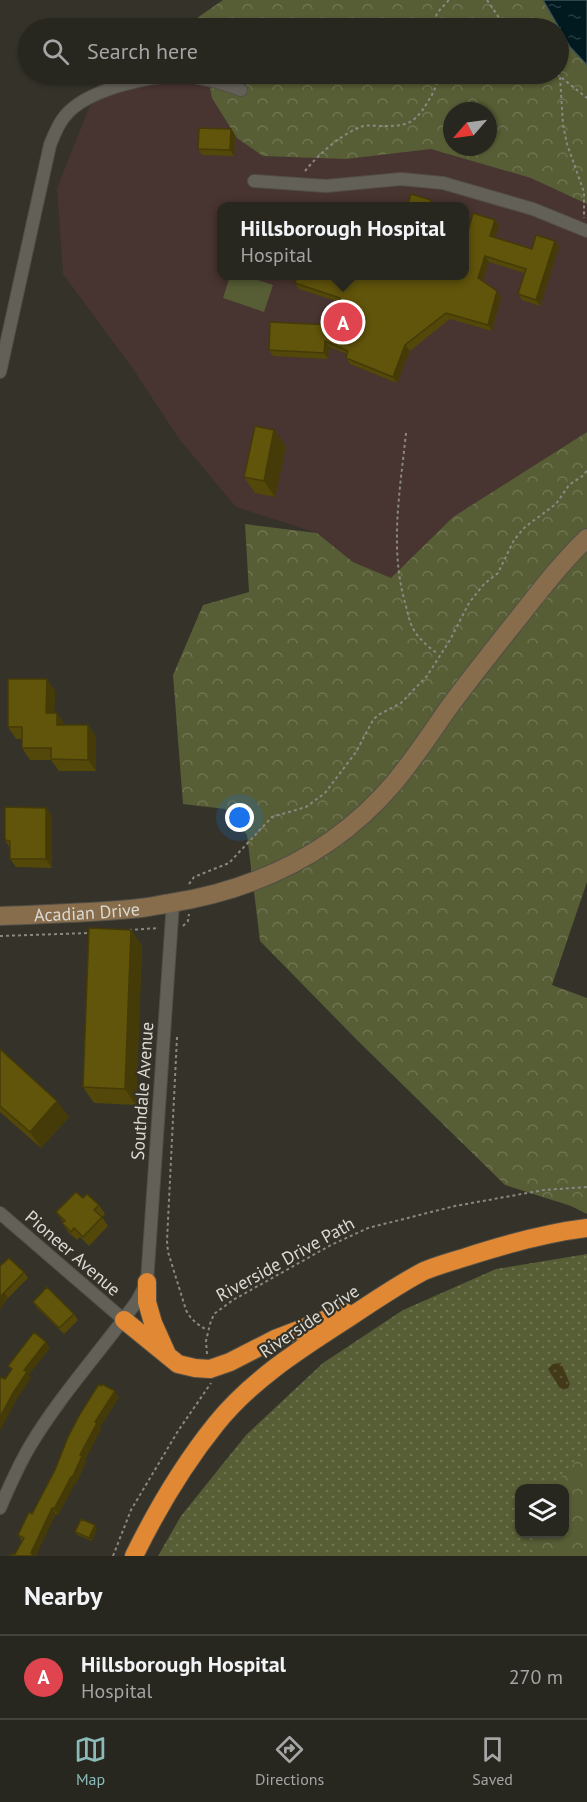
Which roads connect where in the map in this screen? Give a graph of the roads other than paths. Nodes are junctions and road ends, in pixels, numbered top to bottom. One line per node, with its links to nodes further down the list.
1 (130, 84): 6 (street)
2 (220, 84): 3 (street)
3 (241, 90)
4 (254, 181): 5 (street)
5 (586, 231)
6 (0, 372)
7 (587, 538): 8 (street, Acadian Drive)
8 (181, 901): 9 (street, Acadian Drive); 12 (street, Southdale Avenue)
9 (0, 916)
10 (2, 1220): 14 (street, Pioneer Avenue)
11 (587, 1228): 13 (highway, Riverside Drive)
12 (147, 1282): 14 (street); 15 (highway)
13 (369, 1304): 15 (highway); 17 (highway, Riverside Drive)
14 (124, 1320): 15 (highway); 16 (street)
15 (168, 1356)
16 (0, 1508)
17 (134, 1556)

